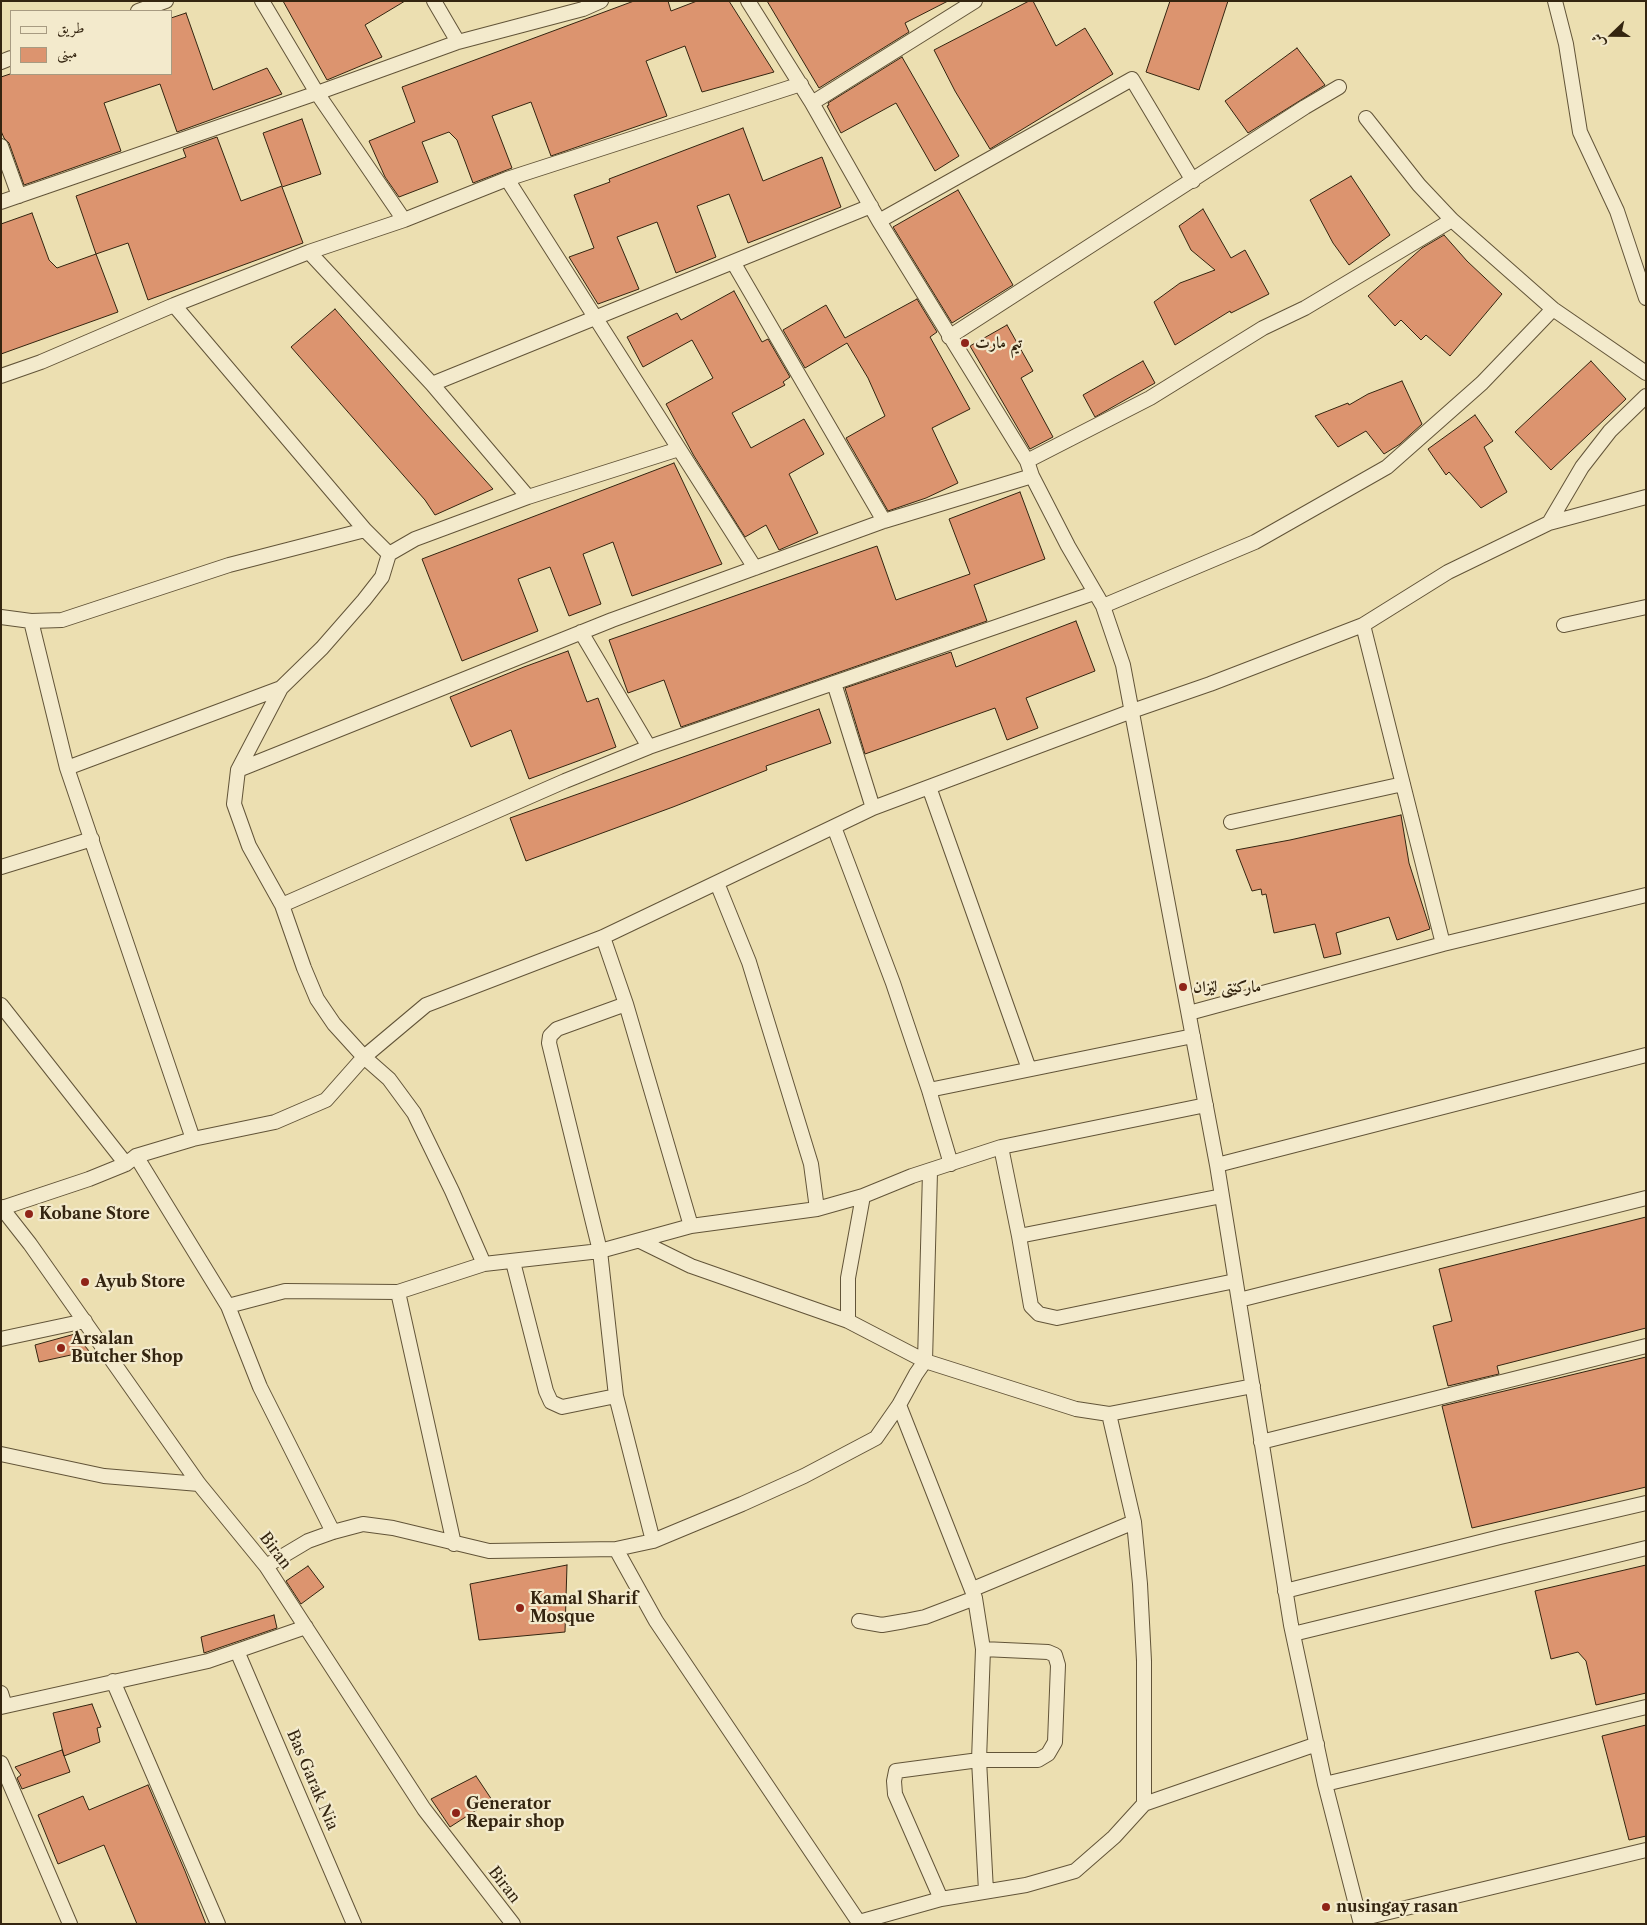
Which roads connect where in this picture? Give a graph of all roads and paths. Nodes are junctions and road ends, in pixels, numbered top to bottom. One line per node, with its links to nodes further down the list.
1 (166, 1): 9 (street)
2 (262, 1): 13 (street)
3 (434, 1): 10 (street)
4 (601, 1): 8 (street)
5 (748, 1): 11 (street)
6 (974, 1): 14 (street)
7 (1556, 1): 27 (street)
8 (581, 5): 10 (street)
9 (141, 10)
10 (458, 42): 13 (street)
11 (800, 84): 14 (street); 17 (street)
12 (1339, 87): 18 (street)
13 (317, 93): 19 (street); 22 (street)
14 (812, 103): 21 (street)
15 (1366, 118): 23 (street)
16 (1, 146): 19 (street)
17 (507, 179): 22 (street); 30 (street)
18 (1193, 181): 24 (street); 31 (street)
19 (19, 196): 20 (street)
20 (1, 202)
21 (871, 206): 24 (street); 26 (street)
22 (404, 220): 25 (street)
23 (1452, 220): 29 (street); 37 (street)
24 (878, 221): 31 (street)
25 (309, 252): 28 (street); 34 (street)
26 (733, 262): 30 (street); 41 (street)
27 (1646, 298)
28 (174, 306): 33 (street); 43 (street)
29 (1553, 310): 32 (street); 47 (street)
30 (596, 318): 34 (street); 36 (street)
31 (949, 337): 37 (street)
32 (1646, 373)
33 (1, 376)
34 (432, 384): 39 (street)
35 (1646, 396): 42 (street)
36 (679, 449): 39 (street); 45 (street)
37 (1027, 460): 38 (street)
38 (1032, 476): 41 (street); 46 (street)
39 (528, 497): 44 (street)
40 (1646, 497): 42 (street)
41 (884, 521): 45 (street)
42 (1549, 523): 52 (street)
43 (366, 530): 44 (street); 50 (street)
44 (389, 554): 55 (street)
45 (754, 568): 53 (street)
46 (1094, 593): 47 (street); 54 (street)
47 (1103, 606): 56 (street)
48 (1646, 607): 51 (street)
49 (1, 617): 50 (street)
50 (31, 621): 58 (street)
51 (1564, 625)
52 (1363, 626): 56 (street); 60 (street)
53 (581, 632): 57 (street); 59 (street)
54 (834, 683): 57 (street); 62 (street)
55 (282, 688): 58 (street); 59 (street)
56 (1132, 711): 61 (street); 74 (street)
57 (649, 747): 69 (street)
58 (68, 768): 65 (street)
59 (238, 770): 69 (street)
60 (1402, 784): 63 (street); 71 (street)
61 (929, 787): 62 (street); 78 (street)
62 (873, 808): 64 (street)
63 (1231, 822)
64 (834, 827): 67 (street); 79 (street)
65 (92, 839): 66 (street); 81 (street)
66 (1, 867)
67 (717, 882): 70 (street); 91 (street)
68 (1646, 895): 71 (street)
69 (282, 905): 77 (street)
70 (603, 937): 72 (street); 77 (street)
71 (1443, 944): 74 (street)
72 (626, 1004): 92 (street); 95 (street)
73 (1, 1005): 83 (street)
74 (1189, 1013): 75 (street)
75 (1193, 1036): 78 (street); 80 (street)
76 (1646, 1055): 85 (street)
77 (364, 1057): 81 (street); 97 (street)
78 (1029, 1069): 79 (street)
79 (929, 1090): 84 (street)
80 (1206, 1105): 82 (street); 85 (street)
81 (192, 1139): 83 (street)
82 (1001, 1147): 84 (street); 93 (street)
83 (131, 1160): 90 (street); 101 (street)
84 (951, 1164): 86 (street)
85 (1217, 1165): 88 (street)
86 (930, 1172): 87 (street); 106 (street)
87 (863, 1196): 91 (street); 103 (street)
88 (1222, 1196): 93 (street); 98 (street)
89 (1646, 1198): 100 (street)
90 (2, 1207): 102 (street, Biran)
91 (817, 1209): 92 (street)
92 (692, 1226): 94 (street)
93 (1019, 1236): 98 (street)
94 (640, 1241): 95 (street); 103 (street)
95 (600, 1251): 96 (street); 108 (street)
96 (513, 1262): 97 (street); 108 (street)
97 (484, 1264): 99 (street)
98 (1235, 1281): 100 (street)
99 (398, 1292): 101 (street); 118 (street)
100 (1239, 1300): 107 (street)
101 (228, 1306): 116 (street)
102 (85, 1321): 104 (street); 113 (street, Biran)
103 (848, 1321): 106 (street)
104 (1, 1339)
105 (1646, 1346): 111 (street)
106 (925, 1361): 109 (street); 110 (street)
107 (1252, 1386): 110 (street); 111 (street)
108 (616, 1396): 117 (street)
109 (899, 1404): 117 (street); 123 (street)
110 (1109, 1414): 115 (street)
111 (1262, 1442): 122 (street)
112 (1, 1454): 113 (street)
113 (199, 1484): 121 (street, Biran)
114 (1646, 1503): 122 (street)
115 (1134, 1522): 123 (street); 136 (street)
116 (333, 1532): 118 (street); 121 (street)
117 (653, 1541): 120 (street)
118 (454, 1544): 120 (street)
119 (1646, 1548): 126 (street)
120 (616, 1549): 141 (street)
121 (266, 1566): 125 (street, Biran)
122 (1286, 1591): 126 (street)
123 (974, 1593): 124 (street); 127 (street)
124 (859, 1621)
125 (306, 1626): 128 (street); 145 (street, Biran)
126 (1293, 1634): 132 (street)
127 (983, 1649): 133 (street); 133 (street)
128 (237, 1651): 129 (street); 144 (street, Bas Garak Nia)
129 (112, 1681): 130 (street); 143 (street)
130 (2, 1702)
131 (1646, 1707): 135 (street)
132 (1316, 1744): 135 (street); 136 (street)
133 (979, 1760): 138 (street); 139 (street)
134 (1, 1763): 142 (street)
135 (1325, 1784): 140 (street)
136 (1144, 1804): 138 (street)
137 (1646, 1850): 140 (street)
138 (986, 1891): 139 (street)
139 (941, 1899): 141 (street)
140 (1361, 1921)
141 (860, 1923)
142 (70, 1924)
143 (218, 1924)
144 (354, 1924)
145 (512, 1924)

